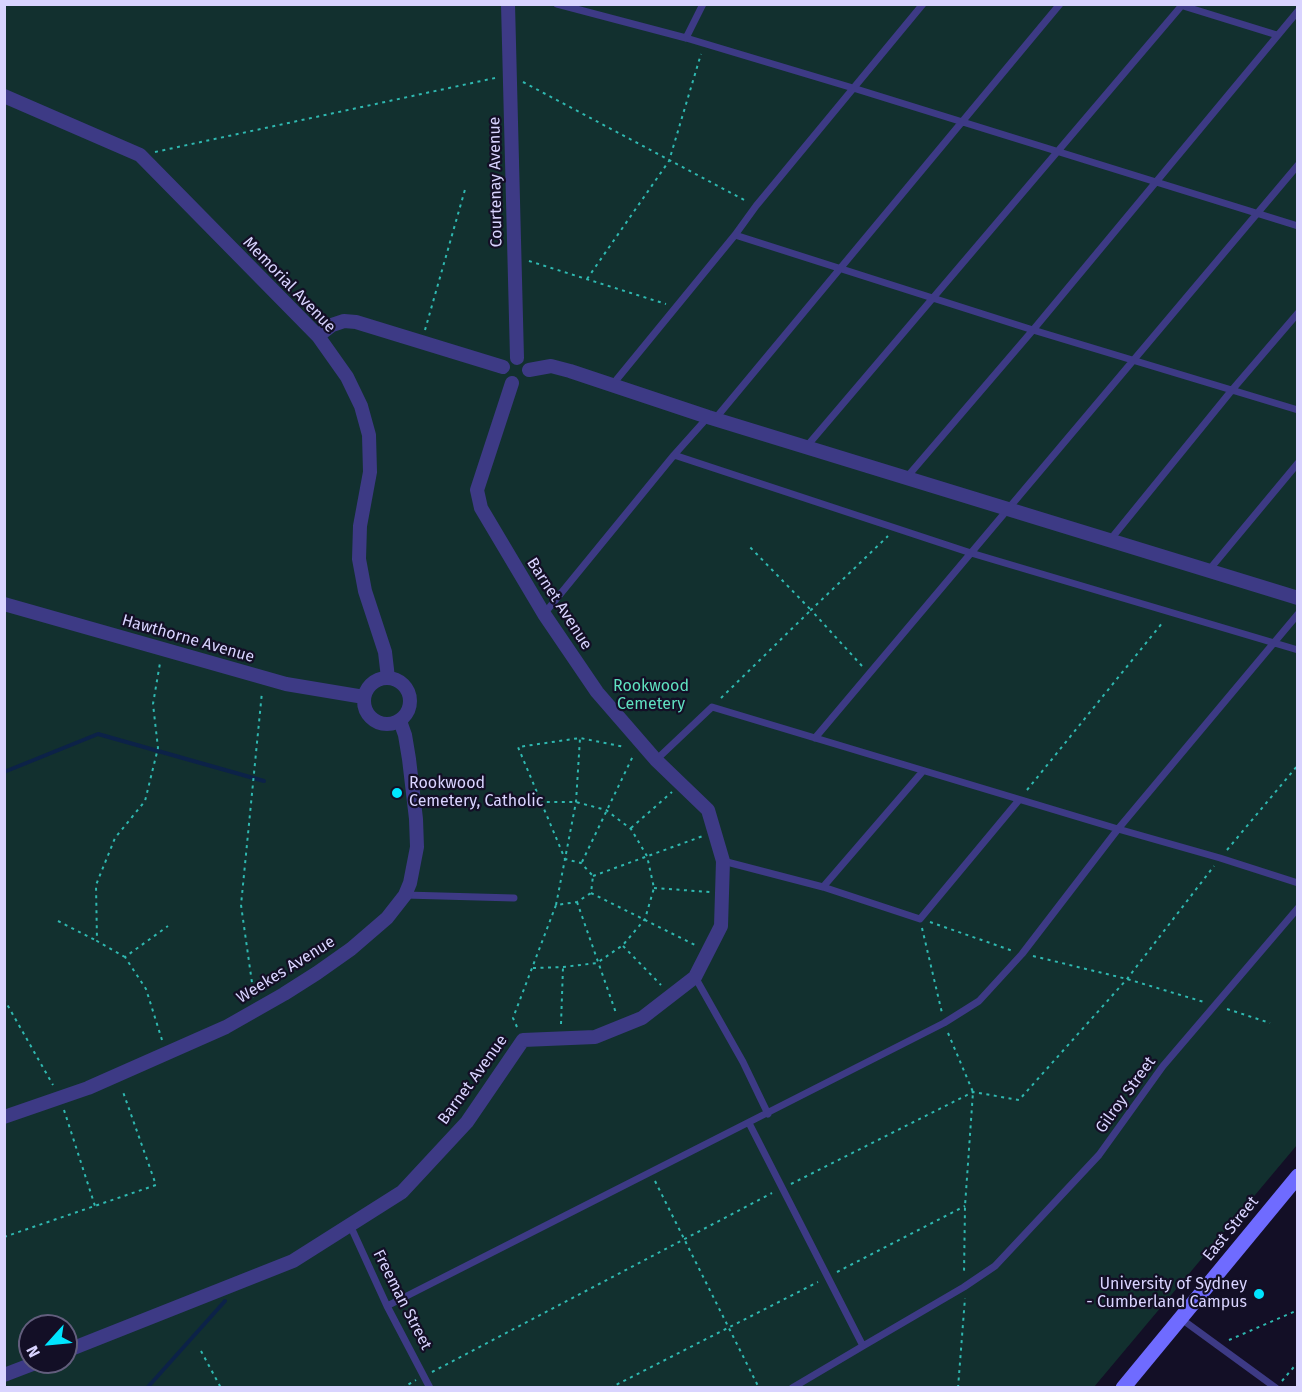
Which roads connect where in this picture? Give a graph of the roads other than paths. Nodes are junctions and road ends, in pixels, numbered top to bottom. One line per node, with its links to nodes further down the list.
1 (508, 4): 24 (street, Courtenay Avenue)
2 (557, 4): 9 (lane)
3 (703, 4): 9 (lane)
4 (923, 4): 10 (lane)
5 (1060, 4): 12 (lane)
6 (1181, 5): 8 (lane); 13 (lane)
7 (1298, 11): 8 (lane)
8 (1277, 35): 15 (lane)
9 (686, 38): 10 (lane)
10 (853, 88): 12 (lane); 18 (lane)
11 (4, 96): 23 (street, Memorial Avenue)
12 (963, 123): 13 (lane); 19 (lane)
13 (1058, 151): 15 (lane); 20 (lane)
14 (1298, 165): 16 (lane)
15 (1157, 182): 16 (lane); 22 (lane)
16 (1257, 213): 17 (lane); 25 (lane)
17 (1298, 226)
18 (735, 235): 19 (lane); 29 (lane)
19 (839, 269): 20 (lane); 32 (lane)
20 (933, 298): 22 (lane); 33 (lane)
21 (1298, 313): 30 (lane)
22 (1034, 330): 25 (lane); 36 (lane)
23 (318, 336): 26 (street); 47 (street, Memorial Avenue)
24 (517, 358): 26 (street); 27 (street)
25 (1133, 360): 30 (lane); 37 (lane)
26 (503, 367): 28 (street)
27 (529, 370): 28 (street); 29 (street)
28 (512, 383): 43 (street, Barnet Avenue)
29 (613, 384): 32 (street)
30 (1232, 390): 31 (lane); 38 (lane)
31 (1298, 410)
32 (712, 418): 33 (street); 34 (lane)
33 (807, 446): 36 (street)
34 (674, 455): 39 (lane); 43 (lane)
35 (1298, 463): 40 (lane)
36 (907, 477): 37 (street)
37 (1009, 508): 38 (street); 39 (lane)
38 (1110, 540): 40 (street)
39 (971, 553): 45 (lane); 50 (lane)
40 (1209, 570): 41 (street)
41 (1298, 597)
42 (4, 604): 48 (street, Hawthorne Avenue)
43 (543, 614): 51 (street, Barnet Avenue)
44 (1298, 614): 45 (lane)
45 (1273, 643): 46 (lane); 54 (lane)
46 (1298, 650)
47 (388, 678): 48 (street); 49 (street)
48 (364, 697): 49 (street)
49 (400, 721): 58 (street, Weekes Avenue)
50 (815, 738): 51 (lane); 52 (lane)
51 (656, 760): 55 (street, Barnet Avenue)
52 (923, 771): 53 (lane); 57 (lane)
53 (1019, 800): 54 (lane); 57 (lane)
54 (1118, 830): 56 (lane); 62 (lane)
55 (723, 861): 57 (lane); 61 (street, Barnet Avenue)
56 (1298, 884)
57 (823, 887)
58 (405, 895): 59 (lane); 63 (street, Weekes Avenue)
59 (514, 897)
60 (1298, 908): 70 (lane, Gilroy Street)
61 (695, 977): 62 (lane); 66 (street, Barnet Avenue)
62 (768, 1114): 64 (lane)
63 (4, 1117)
64 (749, 1123): 67 (lane); 70 (lane)
65 (1298, 1176): 68 (main road, East Street)
66 (350, 1225): 67 (lane, Freeman Street); 69 (street, Barnet Avenue)
67 (387, 1306): 71 (lane, Freeman Street)
68 (1180, 1318): 73 (main road, East Street); 74 (lane)
69 (78, 1346)
70 (863, 1346): 72 (lane, Gilroy Street)
71 (430, 1388)
72 (792, 1388)
73 (1123, 1388)
74 (1276, 1388)

